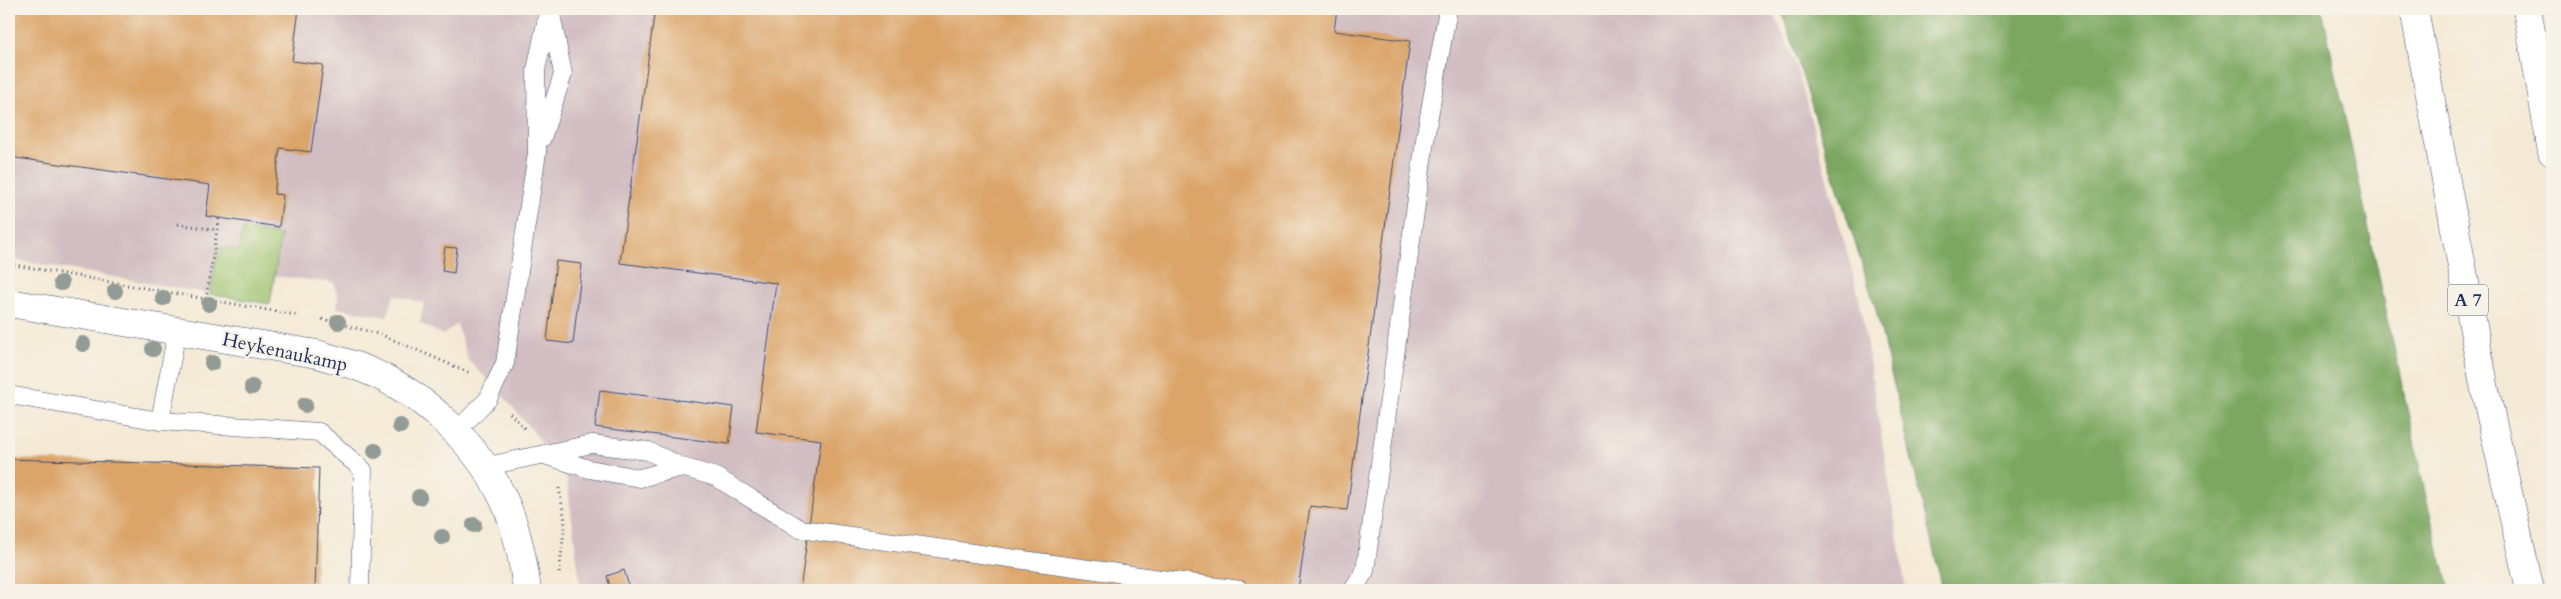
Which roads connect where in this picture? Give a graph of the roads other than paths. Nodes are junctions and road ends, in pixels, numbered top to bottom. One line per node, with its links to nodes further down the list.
1 (550, 9): 5 (lane); 5 (lane)
2 (1448, 9): 18 (lane)
3 (2414, 9): 19 (main road, A 7)
4 (2526, 9): 6 (main road)
5 (537, 152): 11 (lane)
6 (2552, 152)
7 (9, 303): 8 (main road, Heykenaukamp)
8 (177, 331): 10 (lane); 11 (main road, Heykenaukamp)
9 (9, 395): 10 (lane)
10 (160, 421): 15 (lane)
11 (456, 432): 13 (main road, Heykenaukamp)
12 (541, 454): 13 (lane); 14 (lane); 14 (lane)
13 (483, 467): 16 (main road, Heykenaukamp)
14 (682, 467): 17 (lane)
15 (360, 590)
16 (527, 590)
17 (1240, 590)
18 (1353, 590)
19 (2530, 590)

